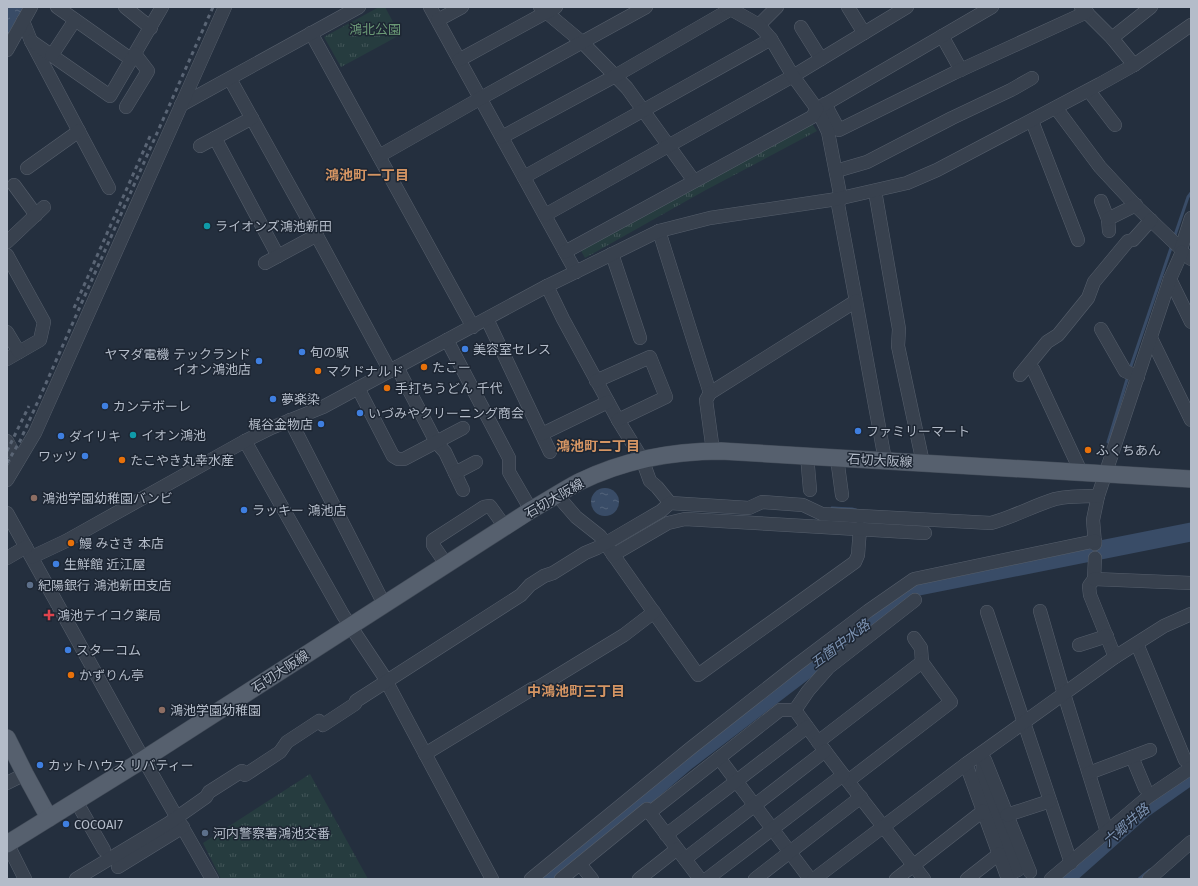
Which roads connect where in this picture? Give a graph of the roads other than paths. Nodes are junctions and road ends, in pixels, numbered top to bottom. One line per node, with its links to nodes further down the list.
1 (31, 7): 20 (street)
2 (57, 7): 18 (street)
3 (125, 7): 24 (street)
4 (162, 7): 24 (street)
5 (225, 7): 45 (street)
6 (359, 7): 25 (street)
7 (430, 7): 19 (street)
8 (462, 7): 19 (street)
9 (646, 7): 31 (street)
10 (777, 7): 21 (street)
11 (848, 7): 26 (street)
12 (906, 7): 26 (street)
13 (992, 7): 27 (street)
14 (729, 8): 21 (street); 39 (street)
15 (548, 9): 31 (street); 35 (street)
16 (1146, 9): 28 (street)
17 (1084, 10): 28 (street); 38 (street)
18 (75, 20): 33 (street); 34 (street)
19 (438, 20): 35 (street)
20 (23, 21): 30 (street); 32 (street)
21 (758, 25): 29 (street)
22 (1191, 25): 37 (street)
23 (801, 27): 36 (street)
24 (151, 28): 34 (street)
25 (311, 33): 42 (street); 58 (street)
26 (864, 33): 36 (street)
27 (942, 36): 38 (street); 47 (street)
28 (1112, 38): 37 (street)
29 (771, 39): 40 (street); 49 (street)
30 (31, 41): 33 (street); 53 (street)
31 (583, 43): 39 (street); 44 (street)
32 (7, 50)
33 (52, 56): 34 (street)
34 (134, 57): 46 (street)
35 (459, 60): 44 (street)
36 (821, 60): 40 (street)
37 (1134, 65): 43 (street)
38 (961, 70): 47 (street)
39 (615, 76): 49 (street); 54 (street)
40 (793, 76): 47 (street); 57 (street)
41 (1032, 78): 59 (street)
42 (230, 79): 45 (street); 50 (street)
43 (1089, 91): 48 (street); 52 (street)
44 (481, 98): 54 (street); 58 (street)
45 (181, 105): 117 (street)
46 (126, 107)
47 (821, 107): 59 (street); 62 (street)
48 (1056, 108): 51 (street); 67 (street)
49 (643, 110): 57 (street); 60 (street)
50 (252, 118): 55 (street); 72 (street)
51 (1032, 121): 64 (street); 73 (street)
52 (1116, 125)
53 (79, 130): 61 (street); 63 (street)
54 (502, 137): 60 (street)
55 (215, 138): 56 (street); 79 (street)
56 (200, 146)
57 (669, 146): 62 (street); 68 (street)
58 (379, 156): 87 (street)
59 (836, 171): 65 (street)
60 (524, 176): 68 (street)
61 (17, 180): 74 (street)
62 (694, 181): 75 (street)
63 (109, 188)
64 (875, 191): 65 (street); 119 (street)
65 (839, 199): 71 (street); 84 (street)
66 (1101, 201): 67 (street)
67 (1136, 205): 70 (street)
68 (545, 215): 75 (street)
69 (1191, 218): 76 (street)
70 (1151, 220): 76 (street); 98 (street)
71 (659, 231): 77 (street); 101 (street)
72 (317, 235): 79 (street); 95 (street)
73 (1078, 240)
74 (7, 242)
75 (566, 252): 81 (street)
76 (1183, 252): 82 (street)
77 (612, 254): 81 (street); 90 (street)
78 (7, 255): 93 (street)
79 (278, 256): 80 (street)
80 (265, 263)
81 (576, 272): 83 (street)
82 (1170, 279): 86 (street); 91 (street)
83 (547, 286): 85 (street); 99 (street)
84 (856, 301): 101 (street); 116 (street)
85 (487, 319): 87 (street); 107 (street)
86 (1191, 322)
87 (473, 327): 92 (street)
88 (1101, 329): 97 (street)
89 (7, 332): 93 (street)
90 (640, 338)
91 (1151, 338): 97 (street); 105 (street)
92 (447, 340): 95 (street); 131 (street)
93 (19, 352): 94 (street)
94 (7, 359)
95 (394, 369): 100 (street); 110 (street)
96 (1033, 369): 120 (street)
97 (1132, 374): 122 (street)
98 (1020, 375)
99 (596, 381): 102 (street); 104 (street)
100 (358, 388): 103 (street); 110 (street)
101 (710, 393): 111 (street)
102 (608, 402): 104 (street); 107 (street)
103 (290, 420): 109 (street); 147 (street)
104 (618, 420): 115 (street)
105 (1191, 420)
106 (463, 428): 110 (street)
107 (542, 434): 112 (street)
108 (7, 441): 117 (street)
109 (245, 441): 139 (street); 152 (street)
110 (436, 442): 121 (street)
111 (713, 451): 113 (main road, 石切大阪線); 115 (main road, 石切大阪線)
112 (550, 452)
113 (807, 455): 114 (main road, 石切大阪線); 126 (street)
114 (837, 458): 116 (main road, 石切大阪線); 128 (street)
115 (642, 459): 127 (main road, 石切大阪線); 130 (street)
116 (885, 460): 119 (main road, 石切大阪線)
117 (18, 461): 124 (street)
118 (476, 462): 121 (street)
119 (923, 463): 120 (main road, 石切大阪線)
120 (1081, 472): 122 (main road, 石切大阪線)
121 (455, 473): 125 (street)
122 (1106, 474): 123 (main road, 石切大阪線); 129 (street)
123 (1191, 479)
124 (7, 480)
125 (463, 490)
126 (810, 490)
127 (557, 495): 131 (main road, 石切大阪線); 137 (street)
128 (842, 495)
129 (1098, 496): 130 (street); 153 (street)
130 (670, 503): 137 (street)
131 (531, 510): 133 (main road, 石切大阪線)
132 (7, 513): 139 (street)
133 (504, 526): 138 (street); 143 (main road, 石切大阪線)
134 (860, 528): 136 (street); 140 (street); 149 (street)
135 (426, 532): 138 (street)
136 (925, 532)
137 (606, 544): 140 (street); 161 (street)
138 (433, 545): 143 (street)
139 (29, 552): 141 (street); 173 (street)
140 (613, 555): 149 (street)
141 (7, 558)
142 (1095, 558): 144 (street)
143 (446, 564): 147 (main road, 石切大阪線)
144 (1094, 579): 145 (street); 154 (street)
145 (1191, 583)
146 (916, 600): 158 (street)
147 (384, 604): 152 (main road, 石切大阪線)
148 (1040, 611): 162 (street)
149 (654, 612): 169 (street)
150 (987, 612): 164 (street)
151 (1191, 614): 156 (street)
152 (350, 626): 161 (street); 173 (main road, 石切大阪線)
153 (844, 629): 158 (street); 212 (street)
154 (1107, 636): 157 (street); 159 (street)
155 (914, 638): 160 (street)
156 (1137, 644): 159 (street); 175 (street)
157 (1079, 646)
158 (856, 647): 163 (street)
159 (1116, 658): 162 (street)
160 (922, 662): 167 (street); 178 (street)
161 (386, 682): 169 (street); 190 (street)
162 (1064, 694): 164 (street); 176 (street)
163 (795, 710): 165 (street); 172 (street)
164 (1023, 723): 170 (street); 184 (street)
165 (807, 727): 167 (street); 179 (street)
166 (7, 738): 177 (main road)
167 (821, 746): 178 (street); 185 (street)
168 (1150, 750): 171 (street)
169 (425, 754): 211 (street)
170 (981, 754): 174 (street); 188 (street); 206 (street)
171 (1132, 757): 176 (street); 181 (street)
172 (719, 758): 179 (street); 187 (street)
173 (144, 759): 183 (main road, 石切大阪線); 190 (street)
174 (966, 764): 186 (street); 191 (street)
175 (1188, 764): 193 (street)
176 (1089, 773): 193 (street)
177 (24, 774): 180 (street); 189 (main road)
178 (846, 778): 182 (street); 192 (street)
179 (737, 781): 185 (street); 194 (street)
180 (7, 783)
181 (1145, 788)
182 (861, 797): 191 (street); 198 (street)
183 (76, 801): 189 (main road, 石切大阪線); 197 (street)
184 (1050, 801): 188 (street); 201 (street)
185 (754, 805): 192 (street); 199 (street)
186 (983, 811): 200 (street); 203 (street)
187 (649, 813): 194 (street); 202 (street)
188 (1007, 815): 205 (street)
189 (49, 818): 196 (main road, 石切大阪線)
190 (180, 822): 204 (street); 209 (street); 210 (street)
191 (884, 826): 203 (street); 218 (street)
192 (772, 829): 198 (street); 207 (street)
193 (1107, 832): 201 (street)
194 (666, 835): 199 (street)
195 (1191, 842): 223 (street)
196 (7, 844): 208 (street)
197 (104, 850)
198 (790, 853): 216 (street); 217 (street)
199 (681, 854): 207 (street); 215 (street)
200 (999, 854): 206 (street); 221 (street)
201 (1071, 863): 222 (street)
202 (580, 864): 213 (street); 214 (street)
203 (914, 866): 219 (street); 220 (street)
204 (118, 867)
205 (1030, 872)
206 (1008, 877)
207 (700, 878)
208 (25, 879)
209 (76, 879)
210 (212, 879)
211 (492, 879)
212 (531, 879)
213 (562, 879)
214 (592, 879)
215 (639, 879)
216 (755, 879)
217 (810, 879)
218 (814, 879)
219 (896, 879)
220 (924, 879)
221 (967, 879)
222 (1051, 879)
223 (1150, 879)

